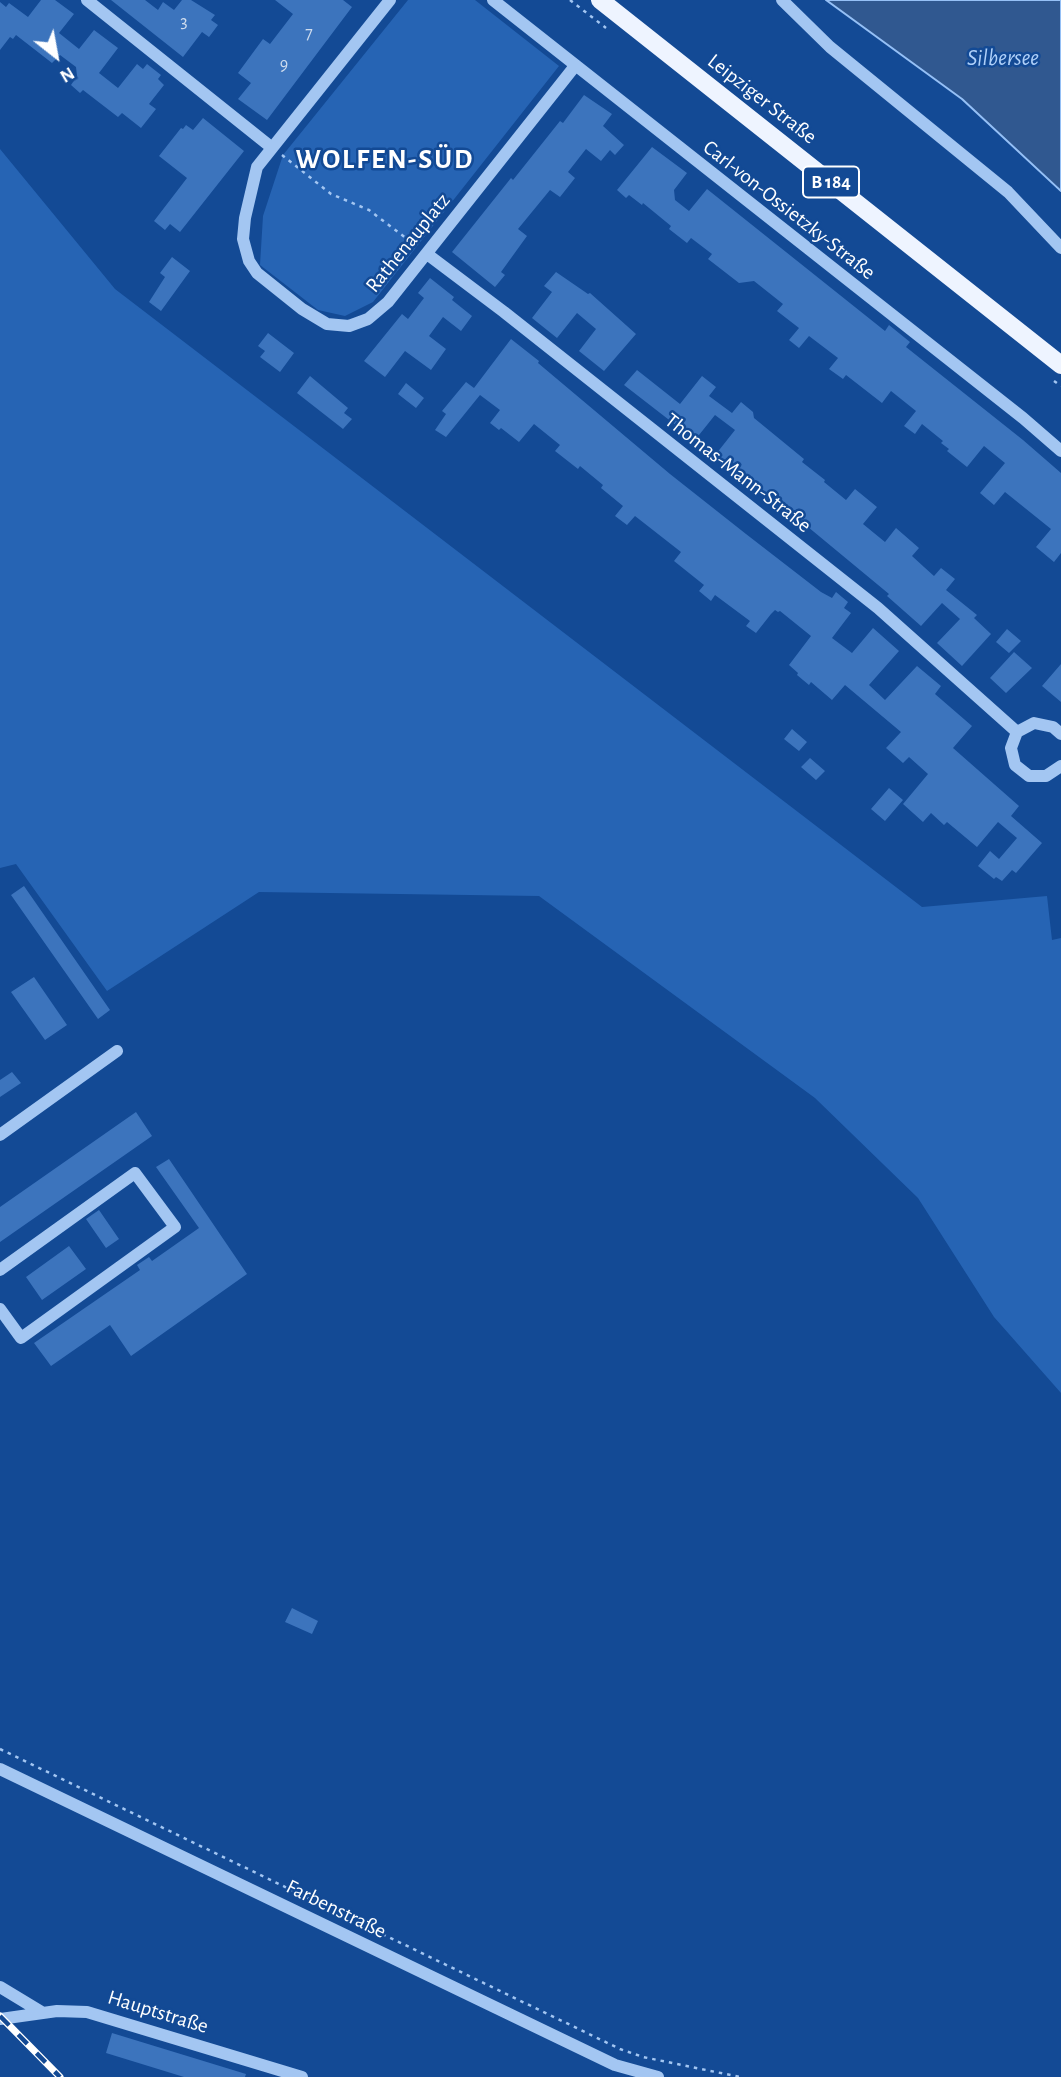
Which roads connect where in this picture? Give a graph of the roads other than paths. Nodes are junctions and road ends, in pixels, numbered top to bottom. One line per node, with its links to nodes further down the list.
1 (87, 0): 7 (street)
2 (390, 0): 7 (street, Rathenauplatz)
3 (493, 0): 6 (street, Carl-von-Ossietzky-Straße)
4 (600, 0): 10 (main road, Leipziger Straße / B 184)
5 (782, 0): 8 (street)
6 (575, 65): 9 (street, Rathenauplatz); 11 (street, Carl-von-Ossietzky-Straße)
7 (271, 147): 9 (street, Rathenauplatz)
8 (1061, 248)
9 (427, 254): 12 (street, Thomas-Mann-Straße)
10 (1061, 365)
11 (1061, 451)
12 (1017, 732): 13 (street); 14 (street)
13 (1061, 734)
14 (1061, 766)
15 (117, 1051): 16 (street)
16 (0, 1135)
17 (0, 1270): 18 (street)
18 (0, 1309)
19 (0, 1769): 24 (street, Farbenstraße)
20 (0, 1987): 21 (street)
21 (43, 2013): 22 (street, Hauptstraße); 23 (street, Hauptstraße)
22 (0, 2019)
23 (302, 2077)
24 (658, 2077)

